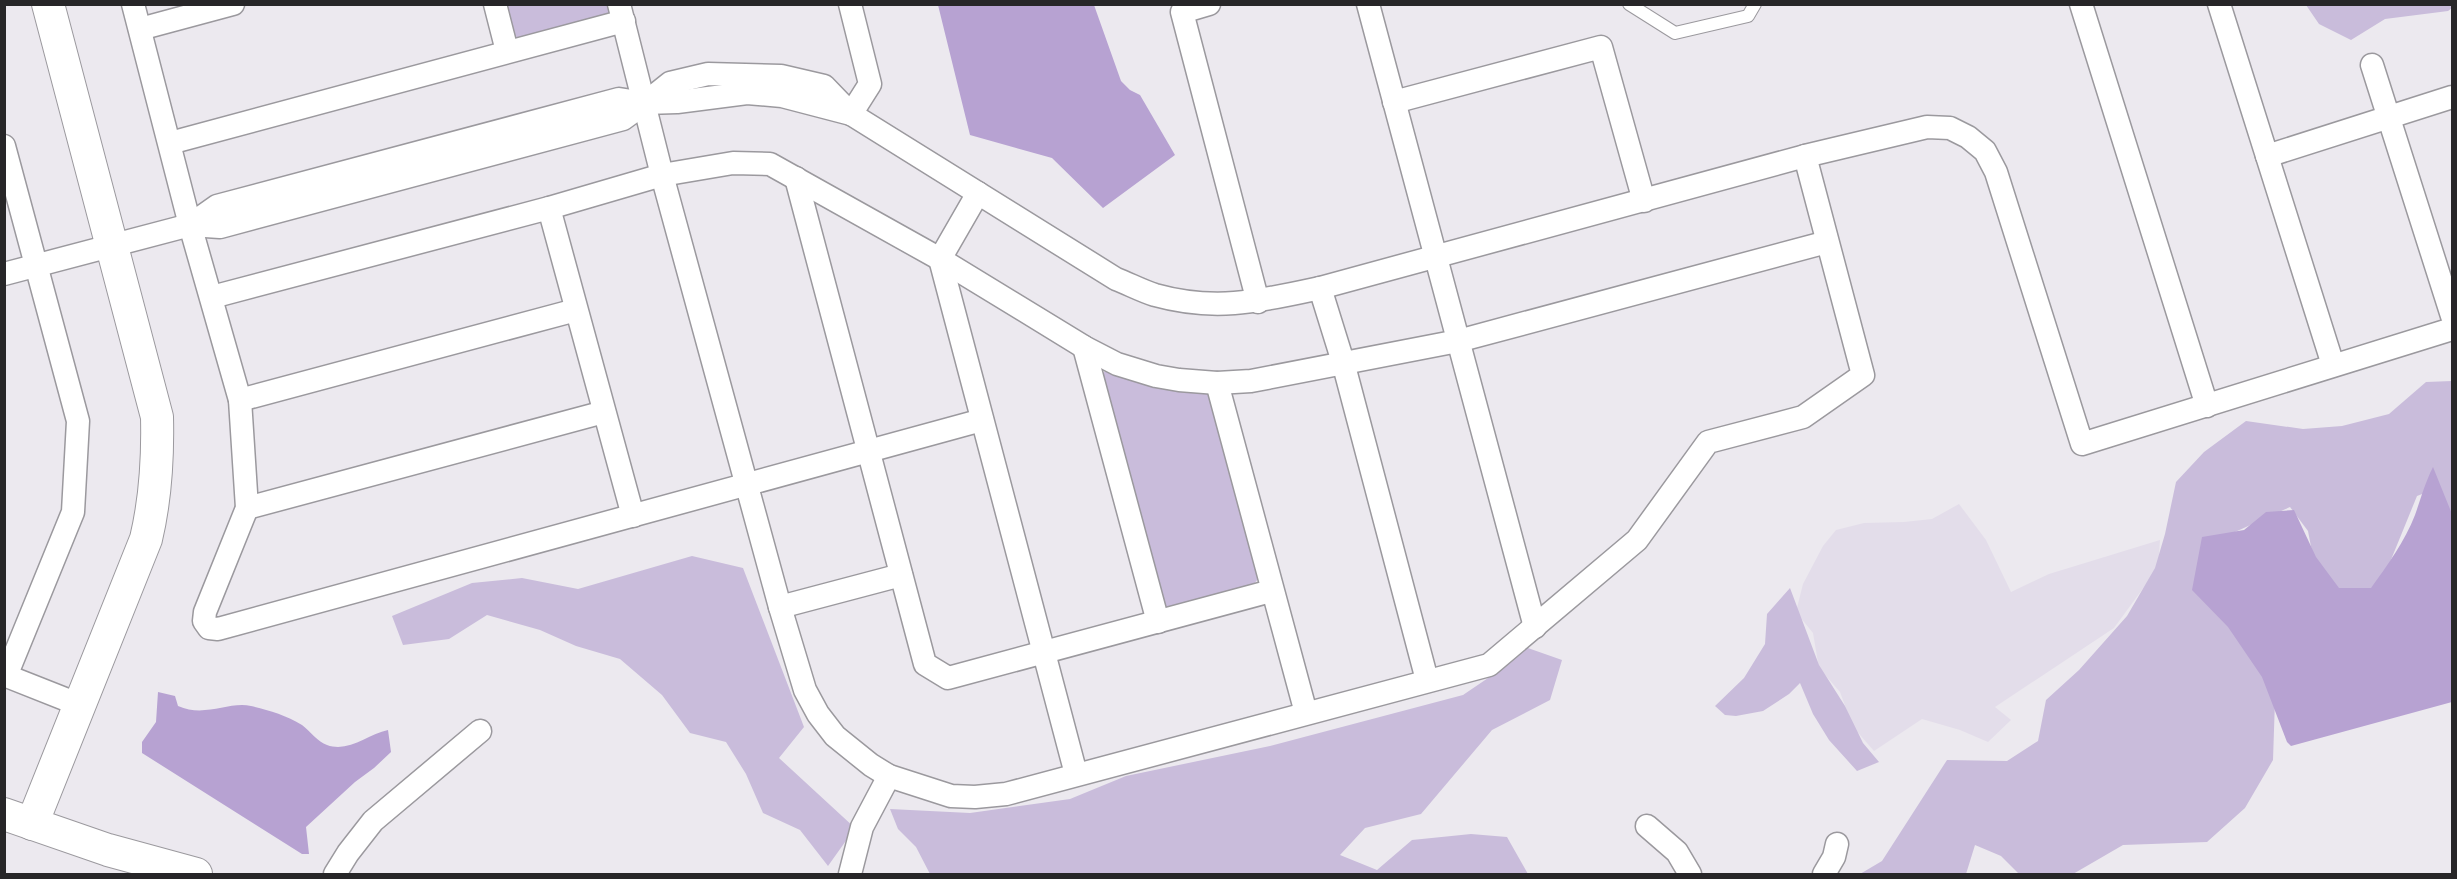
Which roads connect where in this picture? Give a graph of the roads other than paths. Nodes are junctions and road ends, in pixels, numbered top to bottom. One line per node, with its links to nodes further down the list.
1 (48, 4): 32 (street)
2 (133, 4): 13 (street)
3 (233, 4): 13 (street)
4 (495, 4): 14 (street)
5 (850, 4): 19 (street)
6 (1209, 4): 39 (street)
7 (1368, 4): 17 (street)
8 (1629, 4): 9 (lane)
9 (1755, 4)
10 (2081, 4): 49 (street)
11 (2219, 4): 24 (street)
12 (621, 13): 14 (street); 18 (street)
13 (140, 29): 21 (street)
14 (507, 51): 21 (street)
15 (2372, 64): 20 (street)
16 (2452, 97): 20 (street)
17 (1394, 102): 28 (street); 33 (street)
18 (645, 103): 19 (street); 25 (street); 30 (street)
19 (851, 114): 27 (street)
20 (2390, 119): 24 (street); 41 (street)
21 (170, 143): 30 (street)
22 (4, 146): 35 (street)
23 (1805, 156): 28 (street); 31 (street); 49 (street)
24 (2267, 156): 46 (street)
25 (662, 175): 26 (street); 29 (street); 53 (street)
26 (796, 178): 34 (street); 52 (street)
27 (978, 193): 34 (street); 39 (street)
28 (1644, 201): 33 (street)
29 (549, 208): 38 (street); 40 (street)
30 (190, 225): 32 (street); 38 (street)
31 (1827, 242): 43 (street); 60 (street)
32 (113, 244): 35 (street); 64 (street)
33 (1434, 257): 37 (street); 43 (street)
34 (940, 259): 44 (street); 51 (street)
35 (37, 265): 36 (street); 62 (street)
36 (4, 274)
37 (1320, 288): 39 (street); 45 (street)
38 (212, 297): 48 (street)
39 (1258, 302)
40 (576, 310): 48 (street); 50 (street)
41 (2452, 316)
42 (2452, 329): 46 (street)
43 (1458, 341): 45 (street); 60 (street)
44 (1084, 348): 47 (street); 59 (street)
45 (1342, 362): 47 (street); 63 (street)
46 (2333, 365): 49 (street)
47 (1217, 383): 57 (street)
48 (240, 400): 54 (street)
49 (2207, 406)
50 (604, 412): 54 (street); 55 (street)
51 (982, 420): 52 (street); 61 (street)
52 (869, 451): 53 (street); 56 (street)
53 (747, 486): 55 (street); 58 (street)
54 (247, 508): 55 (street)
55 (633, 516)
56 (901, 575): 58 (street); 61 (street)
57 (1271, 591): 59 (street); 65 (street)
58 (780, 607): 68 (street)
59 (1158, 622): 61 (street)
60 (1534, 627): 63 (street)
61 (1046, 653): 67 (street)
62 (5, 675): 64 (street)
63 (1427, 680): 65 (street)
64 (80, 705): 69 (street)
65 (1306, 713): 67 (street)
66 (480, 730): 73 (street)
67 (1076, 774): 68 (street)
68 (890, 776): 74 (street)
69 (18, 819): 72 (street)
70 (1647, 825): 75 (street)
71 (1837, 844): 76 (street)
72 (196, 874)
73 (335, 874)
74 (850, 874)
75 (1690, 874)
76 (1824, 874)

